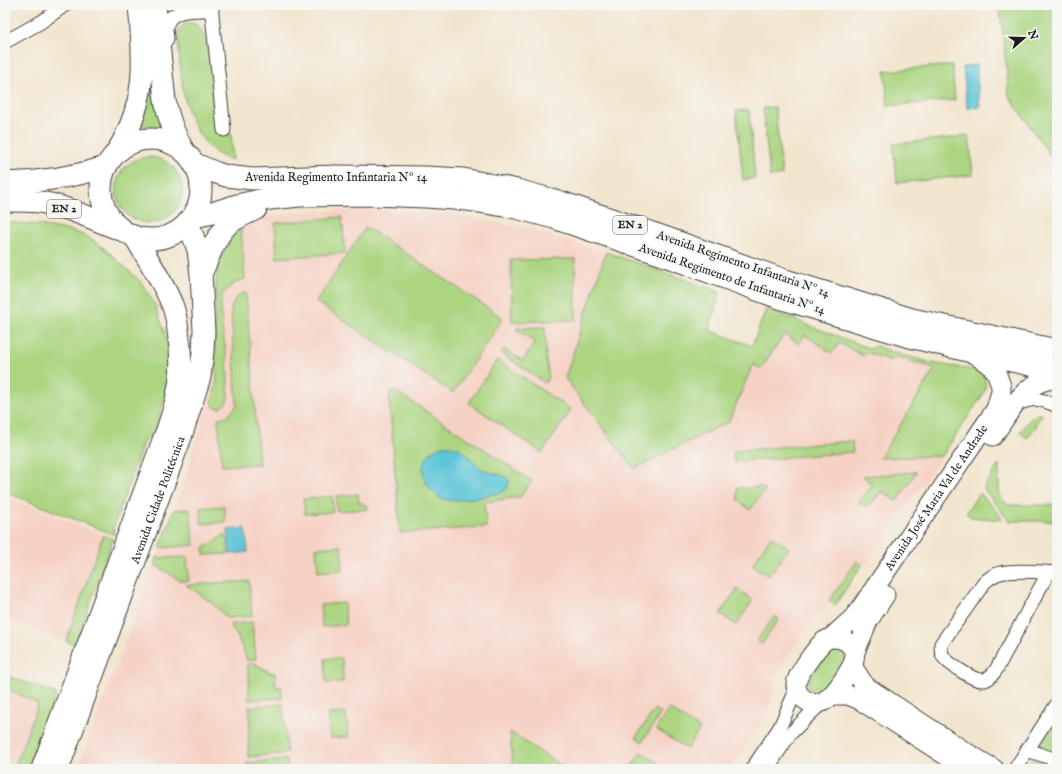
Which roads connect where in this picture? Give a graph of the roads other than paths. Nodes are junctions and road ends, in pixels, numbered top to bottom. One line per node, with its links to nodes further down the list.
1 (65, 5): 5 (street)
2 (139, 5): 9 (main road)
3 (212, 7): 6 (street); 7 (street)
4 (153, 10): 6 (main road)
5 (5, 42)
6 (163, 81): 8 (main road)
7 (224, 130)
8 (188, 157): 9 (main road, EN 2); 13 (main road); 16 (main road, Avenida Regimento Infantaria Nº 14 / EN 2)
9 (111, 160): 10 (main road, EN 2); 14 (main road)
10 (8, 181)
11 (273, 198): 13 (main road, Avenida Regimento de Infantaria Nº 14 / EN 2); 15 (main road); 17 (main road, Avenida Regimento de Infantaria Nº 14 / EN 2)
12 (5, 202): 14 (main road, EN 2)
13 (190, 220): 14 (main road, EN 2); 15 (main road, Avenida Cidade Politécnica)
14 (128, 233): 30 (main road, Avenida Cidade Politécnica)
15 (201, 274): 31 (main road, Avenida Cidade Politécnica)
16 (1057, 350)
17 (972, 352): 18 (main road, Avenida Regimento de Infantaria Nº 14 / EN 2); 23 (street, Avenida José Maria Val de Andrade)
18 (1057, 371)
19 (1057, 379): 20 (street, Avenida José Maria Val de Andrade)
20 (1014, 405): 21 (street); 24 (street, Avenida José Maria Val de Andrade)
21 (1057, 406)
22 (1052, 573): 22 (street)
23 (830, 638): 24 (street); 25 (street, Avenida José Maria Val de Andrade)
24 (854, 659): 26 (street, Avenida José Maria Val de Andrade); 35 (street)
25 (796, 690): 26 (street); 32 (street, Avenida José Maria Val de Andrade)
26 (828, 698): 33 (street, Avenida José Maria Val de Andrade); 34 (street)
27 (1055, 710): 28 (street)
28 (1027, 750): 29 (street); 36 (street)
29 (1057, 760)
30 (42, 769)
31 (58, 769)
32 (752, 769)
33 (767, 769)
34 (967, 769)
35 (994, 769)
36 (1015, 769)

